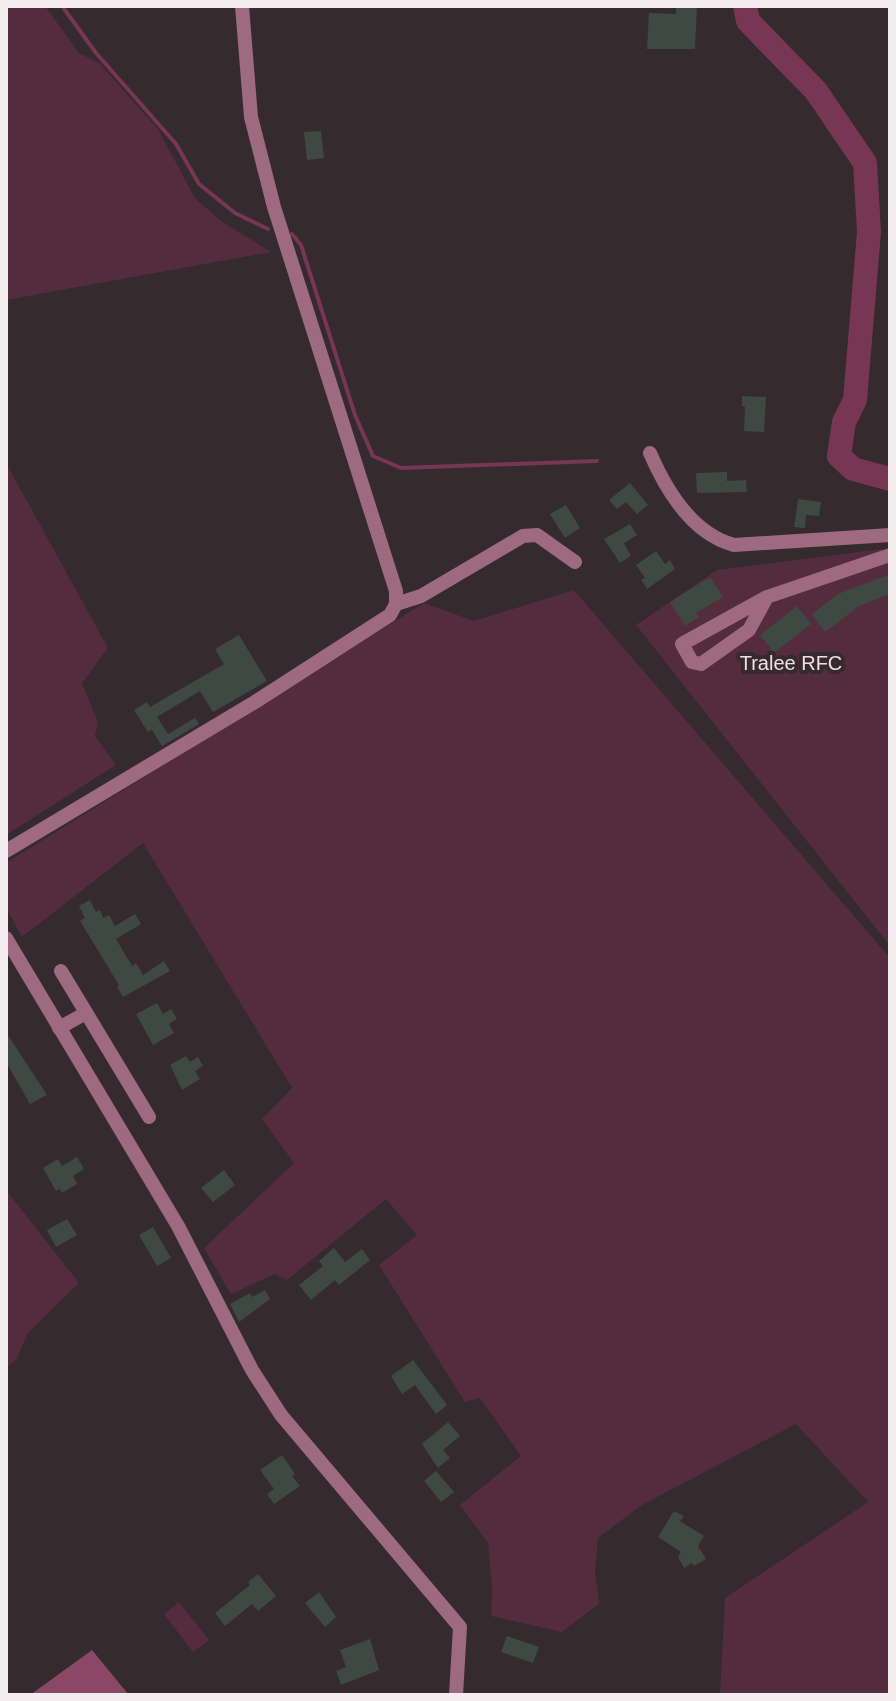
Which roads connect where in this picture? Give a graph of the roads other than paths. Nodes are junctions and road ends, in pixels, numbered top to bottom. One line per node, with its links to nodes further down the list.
1 (242, 6): 7 (street)
2 (650, 453): 3 (street)
3 (890, 535)
4 (890, 555): 6 (street)
5 (575, 562): 7 (street)
6 (767, 597): 6 (street)
7 (396, 604): 8 (street)
8 (6, 851)
9 (6, 938): 12 (street)
10 (61, 971): 11 (street)
11 (86, 1013): 12 (street); 13 (street)
12 (59, 1028): 14 (street)
13 (149, 1117)
14 (456, 1695)

